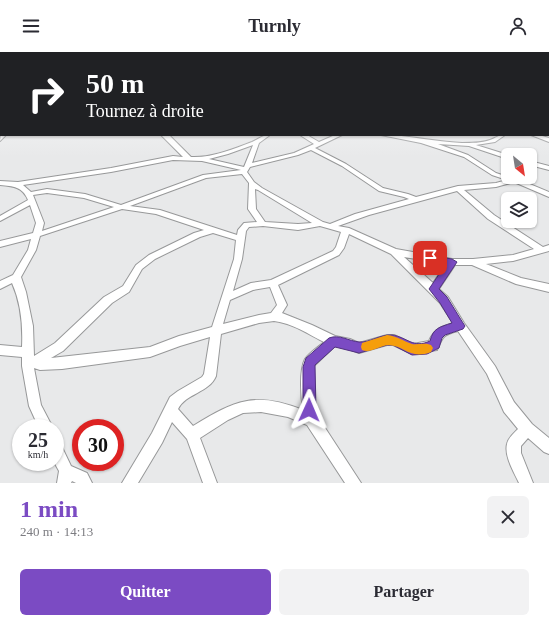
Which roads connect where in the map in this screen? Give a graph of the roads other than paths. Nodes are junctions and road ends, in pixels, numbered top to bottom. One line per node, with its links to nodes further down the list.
1 (166, 136): 17 (street)
2 (266, 136): 12 (street)
3 (305, 136): 13 (street)
4 (336, 136): 13 (street)
5 (391, 136): 9 (street)
6 (400, 136): 9 (street)
7 (500, 136): 14 (street)
8 (537, 136): 10 (street)
9 (405, 138): 11 (street)
10 (549, 140)
11 (422, 141): 14 (street); 24 (street)
12 (257, 142): 18 (street); 22 (street)
13 (317, 143): 15 (street)
14 (471, 145): 16 (street)
15 (310, 147): 22 (street); 33 (street)
16 (501, 155)
17 (189, 158): 18 (street); 27 (street)
18 (202, 159): 22 (street)
19 (537, 165): 20 (street)
20 (542, 167): 21 (street); 23 (street)
21 (549, 168)
22 (246, 169): 26 (street); 34 (street)
23 (537, 169)
24 (501, 176)
25 (0, 183): 27 (street)
26 (252, 183): 36 (street); 37 (street)
27 (18, 184): 32 (street)
28 (504, 184): 30 (street)
29 (527, 184): 31 (street)
30 (458, 188): 33 (street); 44 (street)
31 (549, 195)
32 (30, 197): 34 (street); 35 (street); 41 (street)
33 (416, 200): 38 (street)
34 (121, 207): 39 (street); 41 (street)
35 (0, 219)
36 (263, 224): 37 (street); 42 (street)
37 (320, 224): 38 (street)
38 (331, 227): 40 (street)
39 (213, 230): 42 (street); 59 (street)
40 (346, 230): 45 (street); 49 (street)
41 (36, 235): 43 (street); 48 (street)
42 (240, 239): 53 (street)
43 (0, 244)
44 (545, 249): 47 (street)
45 (394, 252): 46 (street); 52 (street)
46 (452, 262): 47 (street); 52 (street)
47 (473, 262): 51 (street)
48 (16, 277): 50 (street); 59 (street)
49 (273, 283): 53 (street); 54 (street)
50 (0, 285)
51 (549, 288)
52 (434, 289): 55 (street)
53 (226, 298): 56 (street)
54 (274, 317): 56 (street); 57 (street)
55 (460, 326): 57 (street); 63 (street)
56 (216, 331): 59 (street); 60 (street)
57 (333, 341): 62 (street)
58 (0, 350): 59 (street)
59 (30, 360): 61 (street)
60 (171, 411): 64 (street); 68 (street)
61 (42, 419)
62 (312, 420): 64 (street); 70 (street)
63 (527, 429): 65 (street); 71 (street)
64 (192, 435): 69 (street)
65 (549, 447)
66 (65, 477): 67 (street)
67 (86, 483)
68 (129, 483)
69 (210, 483)
70 (354, 483)
71 (526, 483)

